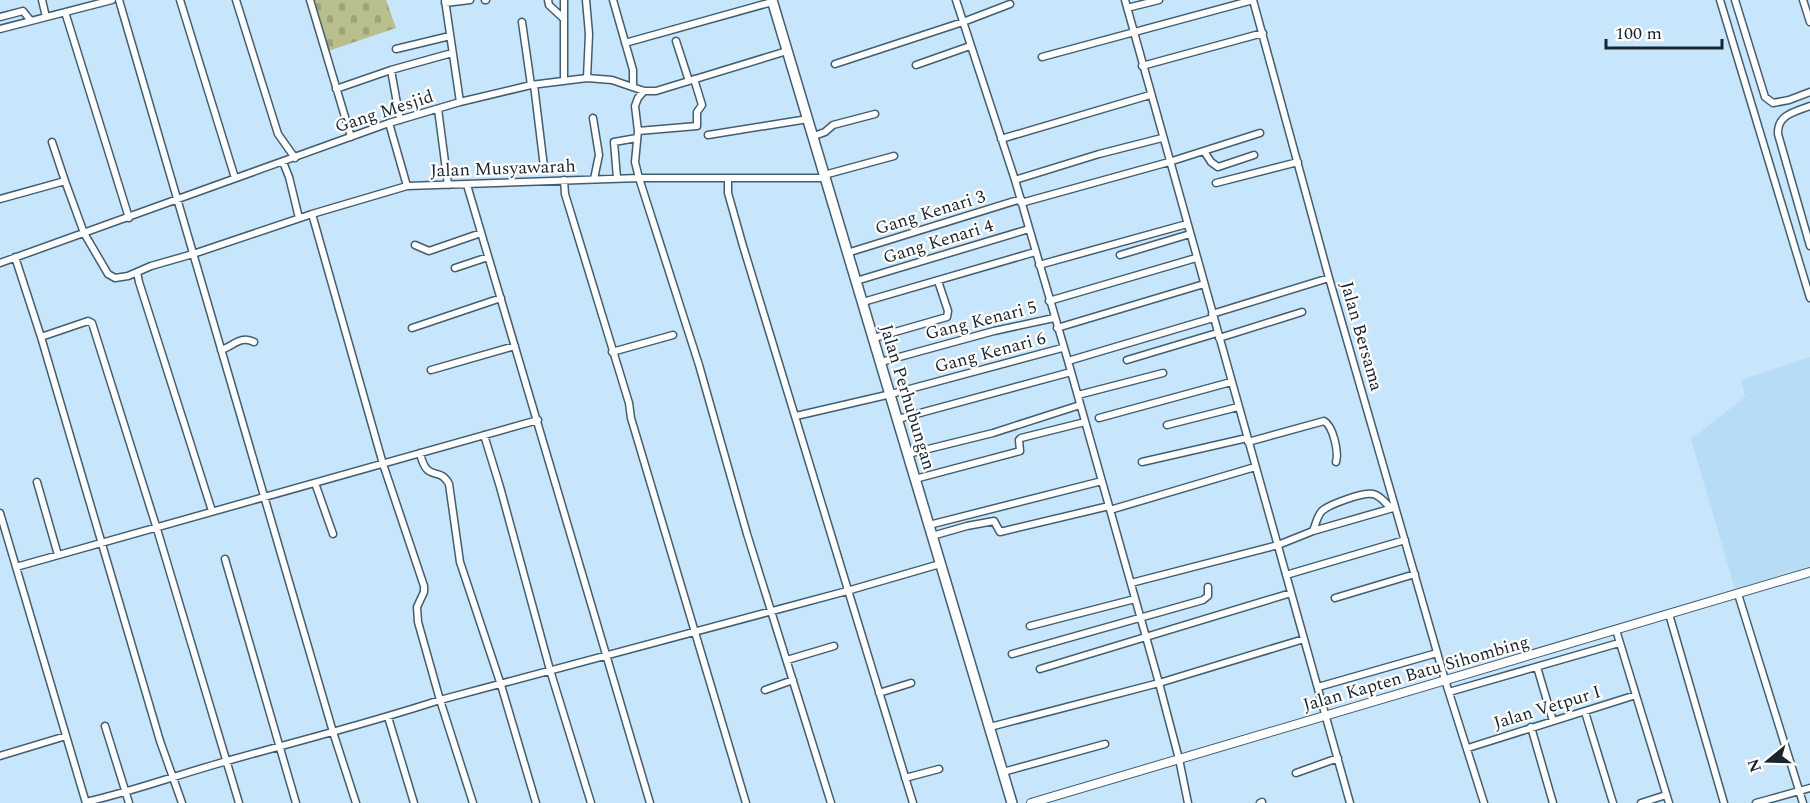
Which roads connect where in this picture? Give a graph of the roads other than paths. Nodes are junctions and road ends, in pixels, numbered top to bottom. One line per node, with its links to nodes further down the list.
1 (42, 0): 25 (street)
2 (112, 0): 23 (street)
3 (119, 0): 93 (street)
4 (180, 0): 80 (street)
5 (236, 0): 74 (street)
6 (310, 0): 51 (street)
7 (470, 0): 20 (street)
8 (548, 0): 26 (street)
9 (564, 0): 26 (street)
10 (586, 0): 46 (street)
11 (956, 0): 29 (street)
12 (1125, 0): 22 (street)
13 (1159, 0): 22 (street)
14 (1253, 0): 32 (street); 33 (street, Jalan Bersama)
15 (1720, 0): 122 (street)
16 (1735, 0): 53 (street)
17 (1803, 0): 30 (street)
18 (616, 1): 36 (street)
19 (772, 1): 36 (street); 39 (main road, Jalan Perhubungan)
20 (445, 2): 34 (street)
21 (1010, 4): 29 (street)
22 (1127, 8): 32 (street)
23 (65, 12): 25 (street); 96 (street)
24 (0, 17): 27 (street)
25 (46, 17): 27 (street)
26 (564, 19): 48 (street)
27 (31, 21): 31 (street)
28 (522, 22): 49 (street)
29 (963, 22): 37 (street); 42 (street)
30 (1810, 22)
31 (0, 29)
32 (1133, 32): 41 (street); 44 (street)
33 (1263, 33): 44 (street); 77 (street, Jalan Bersama)
34 (450, 36): 38 (street); 40 (street)
35 (676, 42): 47 (street)
36 (625, 43): 50 (street)
37 (971, 49): 43 (street); 69 (street)
38 (396, 50)
39 (787, 51): 47 (street); 60 (main road, Jalan Perhubungan)
40 (452, 53): 45 (street); 55 (street)
41 (1042, 57)
42 (835, 64)
43 (916, 65)
44 (1142, 66): 54 (street)
45 (391, 70): 51 (street); 61 (street)
46 (588, 78): 48 (street, Gang Mesjid); 50 (street, Gang Mesjid)
47 (691, 80): 52 (street); 64 (street)
48 (564, 81): 49 (street, Gang Mesjid)
49 (532, 85): 55 (street, Gang Mesjid); 78 (street)
50 (633, 87): 52 (street, Gang Mesjid)
51 (336, 88): 67 (street)
52 (644, 91): 64 (street)
53 (1810, 92)
54 (1150, 95): 68 (street); 69 (street)
55 (460, 102): 57 (street, Gang Mesjid)
56 (1810, 106): 104 (street)
57 (438, 109): 61 (street, Gang Mesjid); 89 (street)
58 (875, 114): 66 (street)
59 (593, 118): 84 (street)
60 (808, 119): 65 (street); 66 (main road, Jalan Perhubungan)
61 (400, 120): 62 (street, Gang Mesjid)
62 (389, 123): 67 (street, Gang Mesjid); 91 (street)
63 (1260, 133): 71 (street, Gang Kenari 3)
64 (638, 135): 81 (street); 82 (street)
65 (708, 135)
66 (814, 136): 79 (main road, Jalan Perhubungan)
67 (351, 137): 74 (street, Gang Mesjid)
68 (1162, 138): 76 (street); 86 (street)
69 (1001, 139): 86 (street)
70 (52, 142): 87 (street)
71 (1204, 151): 72 (street); 76 (street, Gang Kenari 3)
72 (1254, 155)
73 (894, 156): 79 (street, Jalan Musyawarah)
74 (295, 158): 75 (street, Gang Mesjid)
75 (283, 162): 80 (street, Gang Mesjid); 97 (street)
76 (1169, 162): 94 (street, Gang Kenari 3); 98 (street)
77 (1298, 162): 88 (street); 117 (street, Jalan Bersama)
78 (544, 167)
79 (825, 177): 83 (street, Jalan Musyawarah); 107 (main road, Jalan Perhubungan)
80 (235, 178): 93 (street, Gang Mesjid)
81 (616, 178): 82 (street, Jalan Musyawarah); 84 (street, Jalan Musyawarah)
82 (639, 178): 83 (street, Jalan Musyawarah); 195 (street)
83 (728, 178): 150 (street)
84 (594, 179): 85 (street, Jalan Musyawarah)
85 (564, 180): 90 (street, Jalan Musyawarah); 138 (street)
86 (1015, 180): 94 (street)
87 (65, 181): 92 (street); 100 (street)
88 (1216, 183)
89 (448, 185): 90 (street, Jalan Musyawarah); 91 (street, Jalan Musyawarah)
90 (467, 185): 101 (street)
91 (407, 186): 95 (street, Jalan Musyawarah)
92 (0, 199)
93 (178, 200): 96 (street, Gang Mesjid); 108 (street)
94 (1021, 201): 99 (street); 107 (street, Gang Kenari 3)
95 (312, 214): 97 (street, Jalan Musyawarah); 162 (street)
96 (129, 218): 100 (street, Gang Mesjid)
97 (299, 219): 108 (street, Jalan Musyawarah)
98 (1187, 224): 102 (street); 114 (street)
99 (1029, 229): 105 (street); 118 (street, Gang Kenari 4)
100 (84, 233): 110 (street, Gang Mesjid); 116 (street, Jalan Musyawarah)
101 (481, 233): 103 (street); 111 (street)
102 (1190, 234): 109 (street); 112 (street)
103 (415, 245)
104 (1810, 246)
105 (1035, 252): 114 (street); 119 (street)
106 (0, 253): 113 (street)
107 (847, 253): 118 (main road, Jalan Perhubungan)
108 (193, 254): 116 (street, Jalan Musyawarah); 137 (street)
109 (1120, 255)
110 (15, 257): 113 (street, Gang Mesjid); 132 (street)
111 (488, 257): 115 (street); 121 (street)
112 (1196, 258): 120 (street); 123 (street)
113 (1, 262)
114 (1039, 265): 123 (street)
115 (455, 268)
116 (137, 272): 171 (street)
117 (1329, 278): 126 (street); 170 (street, Jalan Bersama)
118 (856, 281): 124 (main road, Jalan Perhubungan)
119 (939, 281): 124 (street); 133 (street)
120 (1204, 284): 126 (street); 129 (street)
121 (501, 298): 128 (street); 135 (street)
122 (1810, 298)
123 (1049, 301): 127 (street)
124 (863, 302): 133 (main road, Jalan Perhubungan)
125 (1302, 312): 131 (street)
126 (1213, 316): 131 (street); 140 (street)
127 (1054, 318): 129 (street); 141 (street, Gang Kenari 5)
128 (412, 328)
129 (1057, 328): 136 (street)
130 (673, 335): 138 (street)
131 (1218, 335): 139 (street); 145 (street)
132 (41, 337): 174 (street); 179 (street)
133 (874, 338): 141 (main road, Jalan Perhubungan)
134 (254, 342): 137 (street)
135 (515, 346): 142 (street); 153 (street)
136 (1062, 348): 140 (street); 146 (street, Gang Kenari 6)
137 (221, 350): 168 (street)
138 (612, 352): 200 (street)
139 (1127, 360)
140 (1068, 361): 143 (street)
141 (881, 362): 146 (main road, Jalan Perhubungan)
142 (431, 370)
143 (1071, 372): 147 (street); 152 (street)
144 (1163, 373): 147 (street)
145 (1231, 382): 149 (street); 151 (street)
146 (891, 394): 150 (street, Gang Kenari 6); 152 (main road, Jalan Perhubungan)
147 (1078, 395): 148 (street)
148 (1080, 405): 154 (street); 159 (street)
149 (1238, 407): 155 (street); 157 (street)
150 (796, 416): 190 (street)
151 (1098, 418)
152 (898, 419): 159 (main road, Jalan Perhubungan)
153 (538, 420): 156 (street); 206 (street)
154 (1085, 422): 164 (street); 165 (street)
155 (1167, 425)
156 (484, 435): 158 (street); 211 (street)
157 (1247, 440): 160 (street); 161 (street); 163 (street)
158 (420, 453): 162 (street); 216 (street)
159 (908, 454): 164 (main road, Jalan Perhubungan)
160 (1142, 462)
161 (1336, 462)
162 (383, 464): 167 (street); 222 (street)
163 (1255, 467): 169 (street); 180 (street)
164 (915, 479): 173 (main road, Jalan Perhubungan)
165 (1102, 481): 169 (street); 173 (street)
166 (37, 482): 181 (street)
167 (315, 483): 168 (street); 176 (street)
168 (264, 497): 171 (street); 230 (street)
169 (1110, 508): 177 (street); 188 (street)
170 (1393, 508): 175 (street); 175 (street); 178 (street, Jalan Bersama)
171 (212, 511): 174 (street)
172 (0, 513): 184 (street)
173 (929, 525): 177 (main road, Jalan Perhubungan)
174 (157, 529): 179 (street); 238 (street)
175 (1313, 531): 180 (street)
176 (333, 534)
177 (932, 536): 183 (main road, Jalan Perhubungan)
178 (1405, 540): 186 (street, Jalan Bersama); 187 (street)
179 (101, 544): 181 (street); 242 (street)
180 (1278, 545): 187 (street); 188 (street)
181 (58, 555): 184 (street)
182 (225, 559): 233 (street)
183 (940, 564): 190 (street); 228 (main road, Jalan Perhubungan)
184 (16, 567): 231 (street)
185 (1810, 572): 192 (street, Jalan Kapten Batu Sihombing)
186 (1415, 574): 193 (street); 205 (street, Jalan Bersama)
187 (1286, 575): 191 (street)
188 (1131, 583): 194 (street)
189 (1208, 587): 197 (street)
190 (848, 591): 195 (street); 220 (street)
191 (1291, 593): 201 (street); 202 (street)
192 (1738, 594): 196 (street, Jalan Kapten Batu Sihombing); 245 (street)
193 (1335, 598)
194 (1135, 599): 197 (street); 198 (street)
195 (771, 611): 200 (street); 208 (street)
196 (1669, 614): 199 (street, Jalan Kapten Batu Sihombing); 271 (street)
197 (1141, 619): 201 (street); 207 (street)
198 (1030, 626)
199 (1616, 630): 203 (street); 213 (street, Jalan Kapten Batu Sihombing)
200 (693, 631): 206 (street); 259 (street)
201 (1146, 637): 210 (street); 215 (street)
202 (1304, 639): 215 (street); 217 (street)
203 (1619, 643): 209 (street); 221 (street)
204 (834, 646): 208 (street)
205 (1437, 653): 213 (street, Jalan Bersama); 217 (street)
206 (607, 654): 211 (street); 258 (street)
207 (1012, 654)
208 (787, 660): 212 (street)
209 (1537, 667): 219 (street); 226 (street)
210 (1040, 669)
211 (550, 670): 216 (street); 257 (street)
212 (793, 680): 218 (street); 260 (street)
213 (1445, 680): 219 (street, Jalan Bersama); 224 (street, Jalan Kapten Batu Sihombing)
214 (911, 683): 220 (street)
215 (1159, 683): 228 (street); 237 (street)
216 (501, 685): 222 (street); 256 (street)
217 (1317, 687): 224 (street)
218 (765, 690)
219 (1449, 692): 234 (street, Jalan Bersama)
220 (879, 693): 243 (street)
221 (1636, 695): 223 (street, Jalan Vetpur I); 247 (street)
222 (440, 700): 225 (street); 255 (street)
223 (1585, 712): 226 (street, Jalan Vetpur I); 268 (street)
224 (1326, 716): 236 (street); 237 (street, Jalan Kapten Batu Sihombing)
225 (388, 717): 230 (street); 254 (street)
226 (1553, 721): 229 (street, Jalan Vetpur I)
227 (105, 726): 246 (street)
228 (990, 727): 240 (main road, Jalan Perhubungan)
229 (1531, 728): 234 (street, Jalan Vetpur I); 267 (street)
230 (333, 732): 233 (street); 253 (street)
231 (66, 736): 235 (street); 248 (street)
232 (1105, 744): 240 (street)
233 (279, 747): 238 (street); 252 (street)
234 (1468, 748): 266 (street, Jalan Bersama)
235 (0, 756)
236 (1338, 758): 241 (street); 265 (street)
237 (1179, 759): 263 (street, Jalan Kapten Batu Sihombing); 264 (street)
238 (226, 761): 242 (street); 251 (street)
239 (939, 769): 243 (street)
240 (1003, 772): 262 (main road, Jalan Perhubungan)
241 (1296, 773)
242 (174, 777): 246 (street); 250 (street)
243 (905, 778): 261 (street)
244 (1810, 788): 245 (street)
245 (1800, 791): 272 (street); 273 (street)
246 (126, 793): 248 (street); 249 (street)
247 (1666, 795): 269 (street); 270 (street)
248 (86, 802)
249 (129, 803)
250 (182, 803)
251 (239, 803)
252 (296, 803)
253 (356, 803)
254 (414, 803)
255 (473, 803)
256 (536, 803)
257 (591, 803)
258 (650, 803)
259 (746, 803)
260 (831, 803)
261 (913, 803)
262 (1012, 803)
263 (1031, 803)
264 (1188, 803)
265 (1350, 803)
266 (1484, 803)
267 (1553, 803)
268 (1612, 803)
269 (1641, 803)
270 (1669, 803)
271 (1724, 803)
272 (1756, 803)
273 (1803, 803)

